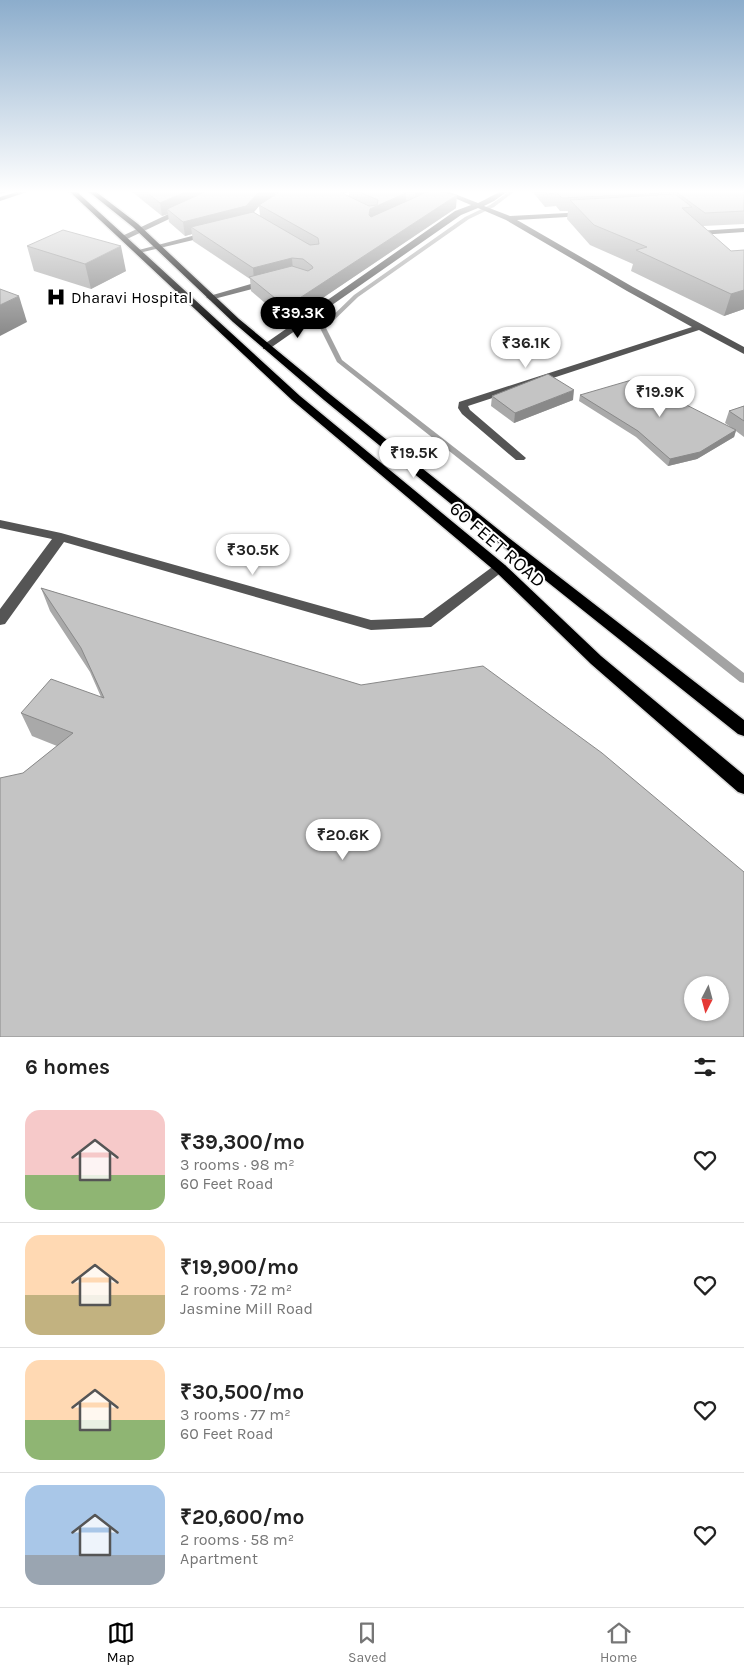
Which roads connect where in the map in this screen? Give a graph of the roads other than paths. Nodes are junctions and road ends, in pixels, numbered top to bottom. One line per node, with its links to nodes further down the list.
1 (127, 239): 9 (main road, 60 FEET ROAD)
2 (149, 239): 8 (main road, 60 FEET ROAD)
3 (185, 239): 8 (street)
4 (420, 239): 13 (street)
5 (546, 239): 12 (street)
6 (707, 239): 7 (street)
7 (712, 243)
8 (156, 247): 9 (street); 11 (main road, 60 FEET ROAD)
9 (139, 251): 18 (main road, 60 FEET ROAD)
10 (272, 281): 11 (street)
11 (210, 297): 13 (main road, 60 FEET ROAD)
12 (700, 327): 14 (street); 15 (street)
13 (266, 347): 20 (main road, 60 FEET ROAD)
14 (744, 351)
15 (520, 458)
16 (0, 524): 17 (street)
17 (61, 536): 18 (street); 19 (street)
18 (500, 568): 21 (main road, 60 FEET ROAD)
19 (0, 620)
20 (744, 729)
21 (744, 786)

